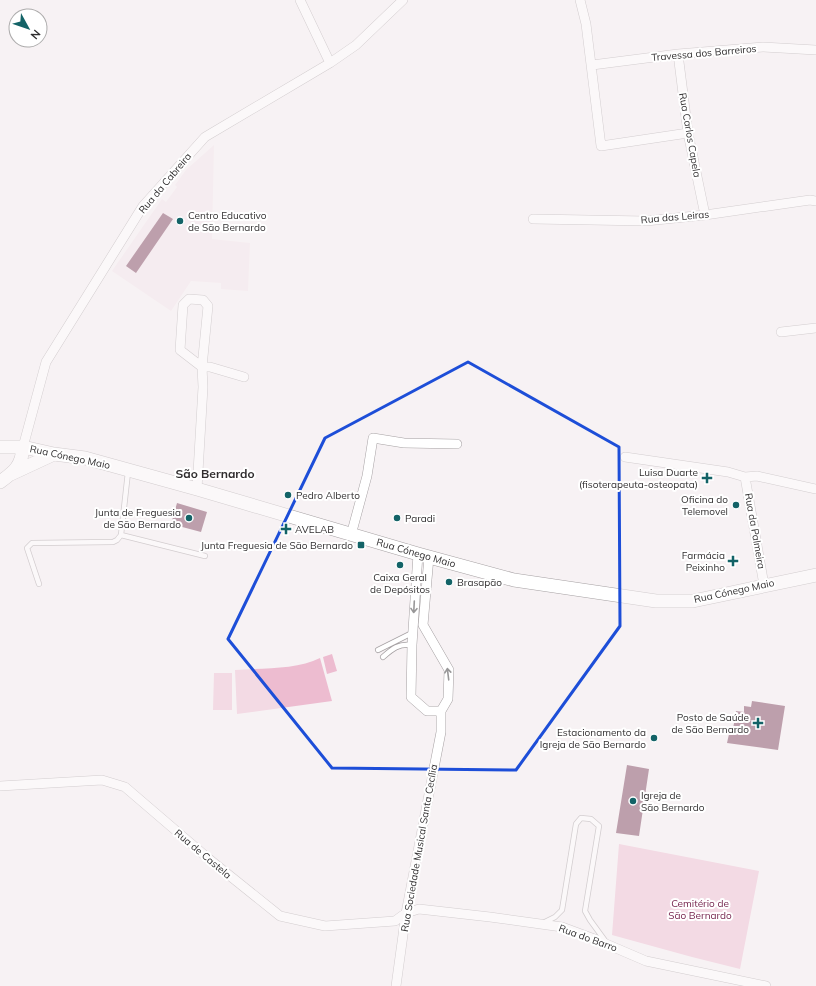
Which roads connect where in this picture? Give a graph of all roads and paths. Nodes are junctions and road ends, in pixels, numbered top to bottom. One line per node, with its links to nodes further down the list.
1 (300, 0): 6 (street)
2 (403, 0): 6 (street, Rua da Cabreira)
3 (580, 0): 7 (street)
4 (816, 50): 5 (street, Travessa dos Barreiros)
5 (678, 54): 7 (street, Travessa dos Barreiros); 8 (street, Rua Carlos Capela)
6 (330, 63): 17 (street, Rua da Cabreira)
7 (592, 65): 8 (street)
8 (688, 133): 10 (street, Rua Carlos Capela)
9 (816, 201): 10 (street, Rua das Leiras)
10 (705, 215): 11 (street, Rua das Leiras)
11 (533, 219)
12 (816, 328): 13 (street)
13 (781, 332)
14 (202, 367): 14 (street); 15 (street); 25 (street)
15 (244, 377)
16 (457, 444): 28 (street)
17 (23, 447): 18 (main road, Rua Cónego Maio); 19 (main road, Rua Cónego Maio); 22 (main road)
18 (0, 448)
19 (54, 454): 21 (main road, Rua Cónego Maio); 22 (main road)
20 (625, 457): 23 (street)
21 (128, 470): 25 (main road, Rua Cónego Maio); 27 (lane)
22 (11, 474): 24 (main road)
23 (745, 477): 26 (street); 33 (street, Rua da Palmeira)
24 (0, 482)
25 (198, 489): 28 (main road, Rua Cónego Maio)
26 (816, 490)
27 (121, 535): 29 (lane); 32 (lane)
28 (351, 535): 30 (main road, Rua Cónego Maio)
29 (205, 556)
30 (423, 556): 33 (main road, Rua Cónego Maio); 34 (street, one-way to 34); 38 (street, Rua Sociedade Musical Santa Cecília, one-way to 30)
31 (816, 575): 33 (main road, Rua Cónego Maio)
32 (39, 584)
33 (764, 585)
34 (412, 633): 35 (street); 36 (lane)
35 (412, 645): 37 (lane); 38 (street)
36 (378, 650)
37 (383, 657)
38 (441, 711): 40 (street, Rua Sociedade Musical Santa Cecília)
39 (0, 786): 40 (street, Rua de Castela)
40 (406, 913): 41 (street, Rua do Barro); 43 (street, Rua Sociedade Musical Santa Cecília)
41 (541, 924): 42 (street, Rua do Barro); 42 (lane)
42 (608, 944): 44 (street, Rua do Barro)
43 (396, 986)
44 (766, 986)

